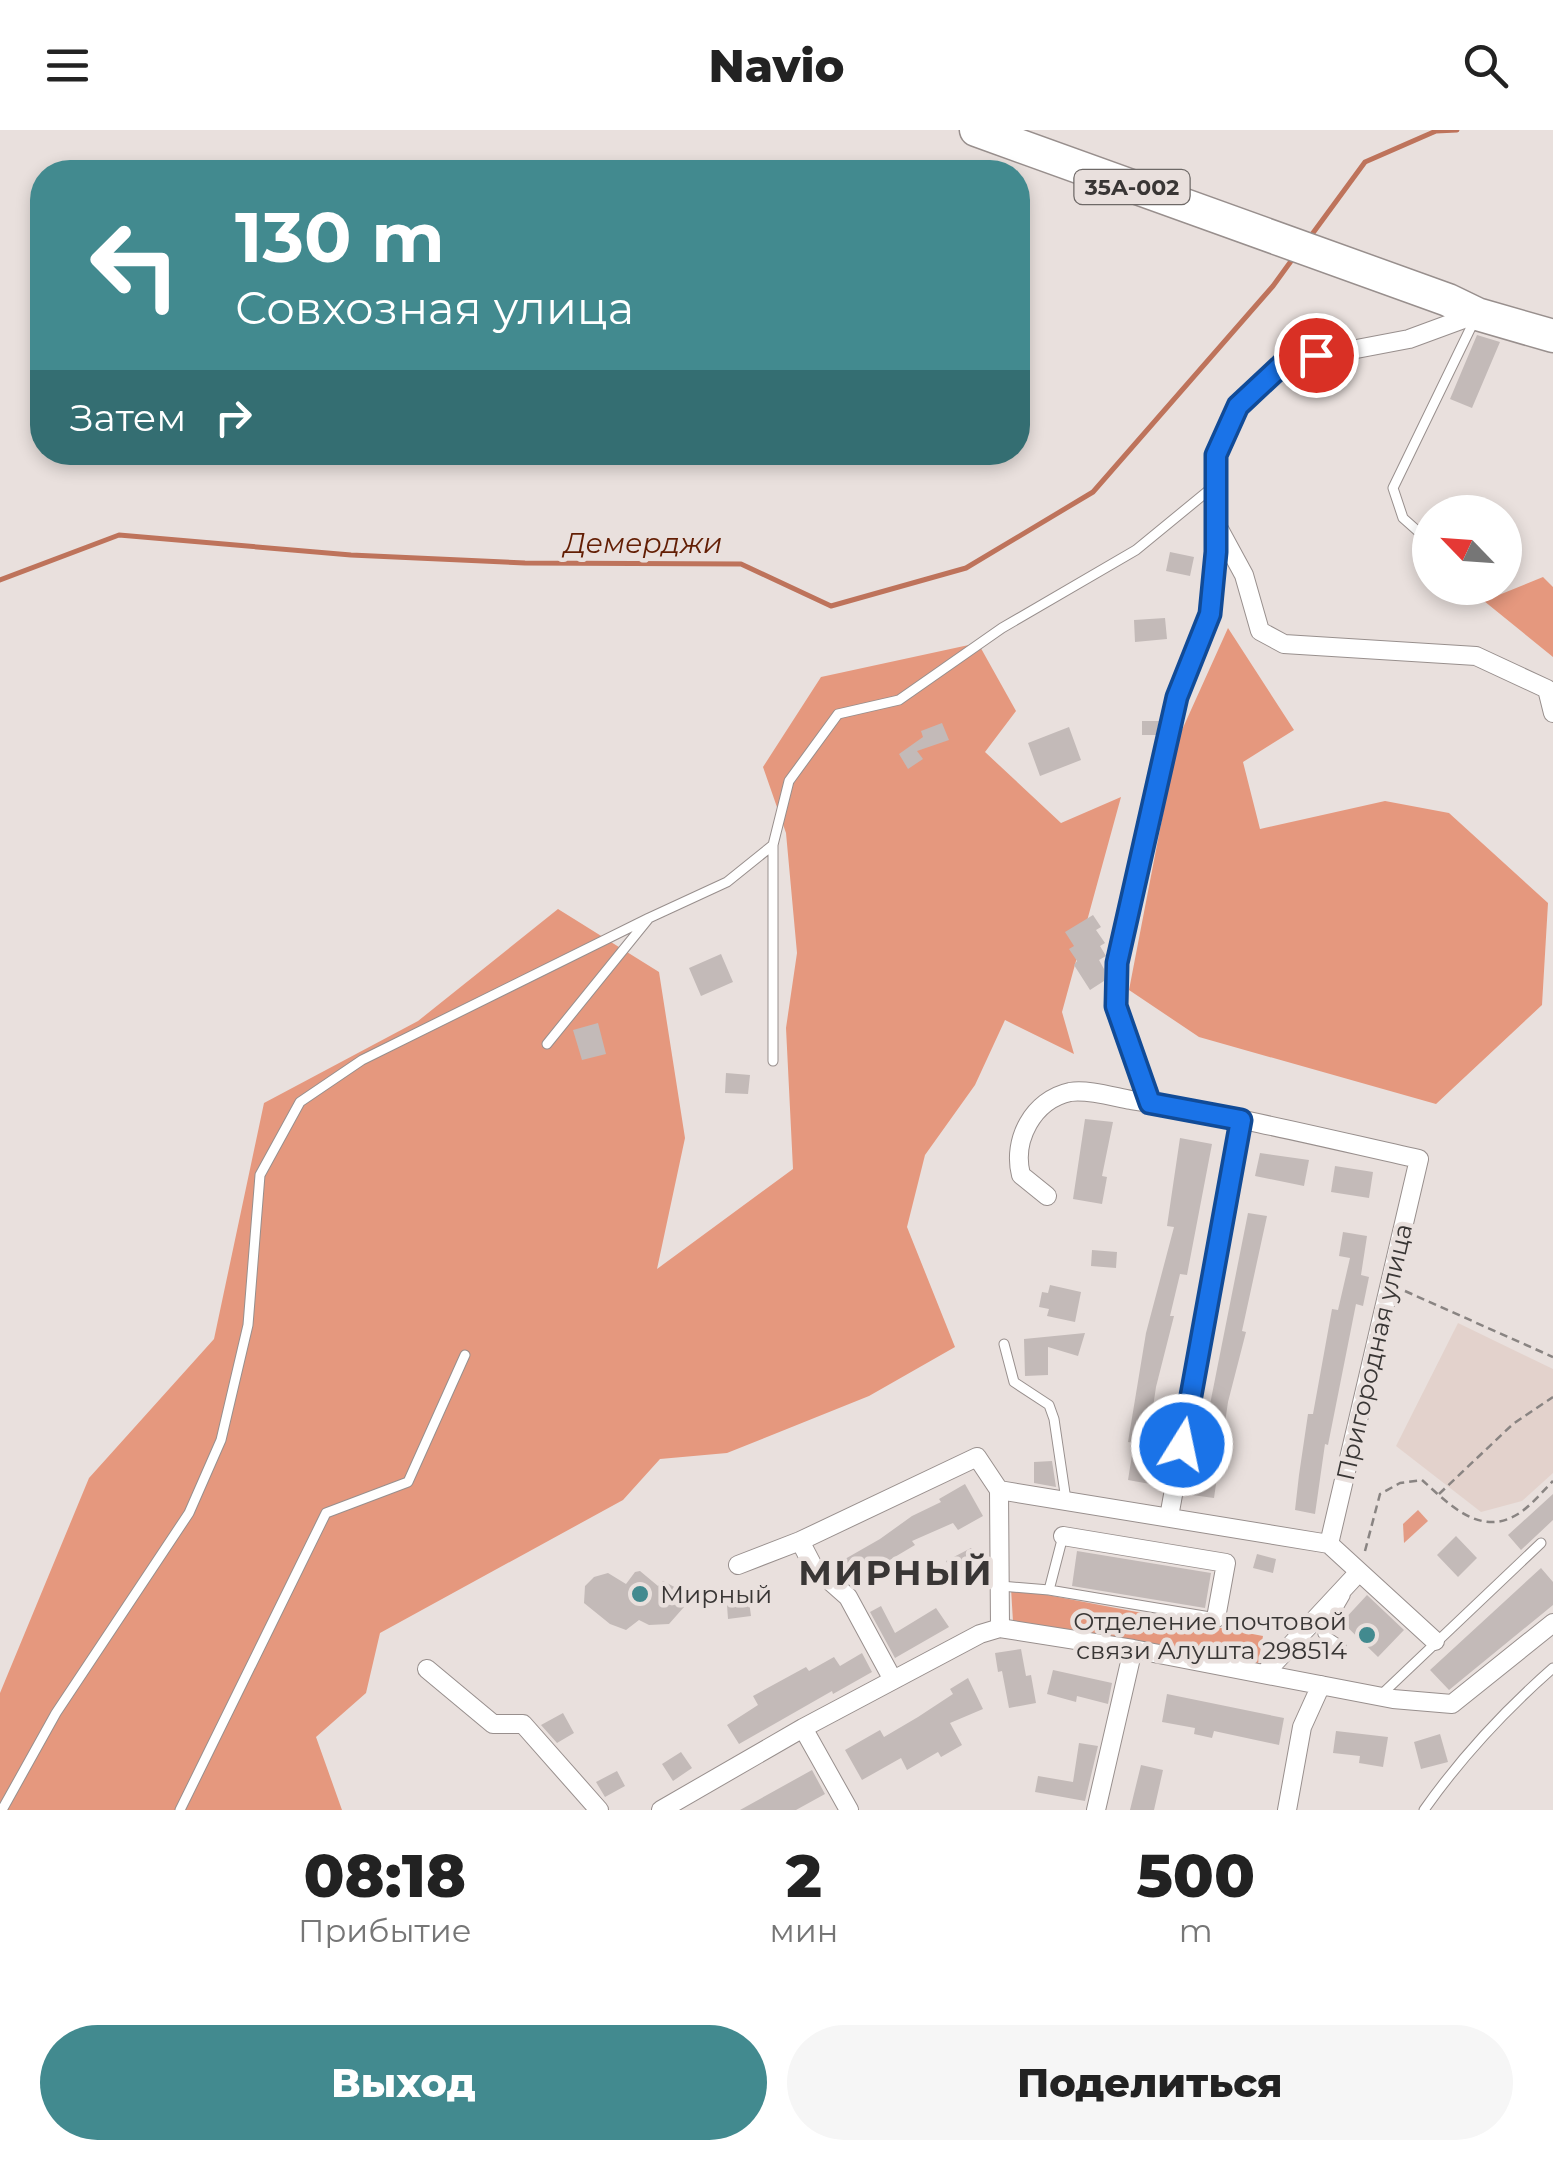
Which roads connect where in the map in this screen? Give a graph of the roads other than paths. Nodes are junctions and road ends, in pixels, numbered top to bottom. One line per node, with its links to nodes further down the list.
1 (976, 130): 3 (highway, 35А-002)
2 (1031, 130): 3 (highway, 35А-002)
3 (1304, 245): 4 (highway, 35А-002); 5 (highway, 35А-002)
4 (1478, 314): 6 (highway, 35А-002); 7 (street); 9 (lane)
5 (1553, 319)
6 (1553, 336)
7 (1216, 484): 8 (street); 11 (lane)
8 (1216, 524): 10 (street); 15 (street)
9 (1412, 525)
10 (1553, 714)
11 (773, 845): 12 (lane); 14 (lane)
12 (648, 918): 13 (lane); 44 (lane)
13 (547, 1044)
14 (774, 1061)
15 (1150, 1103): 16 (street); 17 (street)
16 (1241, 1120): 22 (street); 25 (street, Пригородная улица)
17 (1048, 1196)
18 (1004, 1344): 21 (lane)
19 (465, 1355): 45 (lane)
20 (999, 1490): 21 (street); 24 (street); 29 (street)
21 (1066, 1500): 22 (street)
22 (1167, 1517): 25 (street)
23 (1064, 1536): 30 (lane); 31 (street)
24 (800, 1541): 27 (street); 40 (street)
25 (1329, 1544): 28 (street)
26 (1540, 1544): 34 (lane)
27 (738, 1564)
28 (1360, 1572): 34 (street); 35 (lane); 39 (street)
29 (1000, 1586): 30 (lane); 33 (street)
30 (1049, 1590): 31 (lane)
31 (1216, 1618)
32 (1553, 1623): 42 (street)
33 (1000, 1628): 36 (street); 40 (street)
34 (1435, 1641): 42 (lane)
35 (1341, 1646)
36 (1133, 1649): 39 (street); 49 (street)
37 (1553, 1668): 51 (lane)
38 (427, 1669): 46 (street)
39 (1264, 1674): 41 (street)
40 (893, 1680): 43 (street)
41 (1321, 1685): 42 (street); 50 (street)
42 (1380, 1696)
43 (803, 1728): 47 (street); 48 (street)
44 (2, 1810)
45 (180, 1810)
46 (600, 1810)
47 (661, 1810)
48 (849, 1810)
49 (1096, 1810)
50 (1287, 1810)
51 (1424, 1810)

